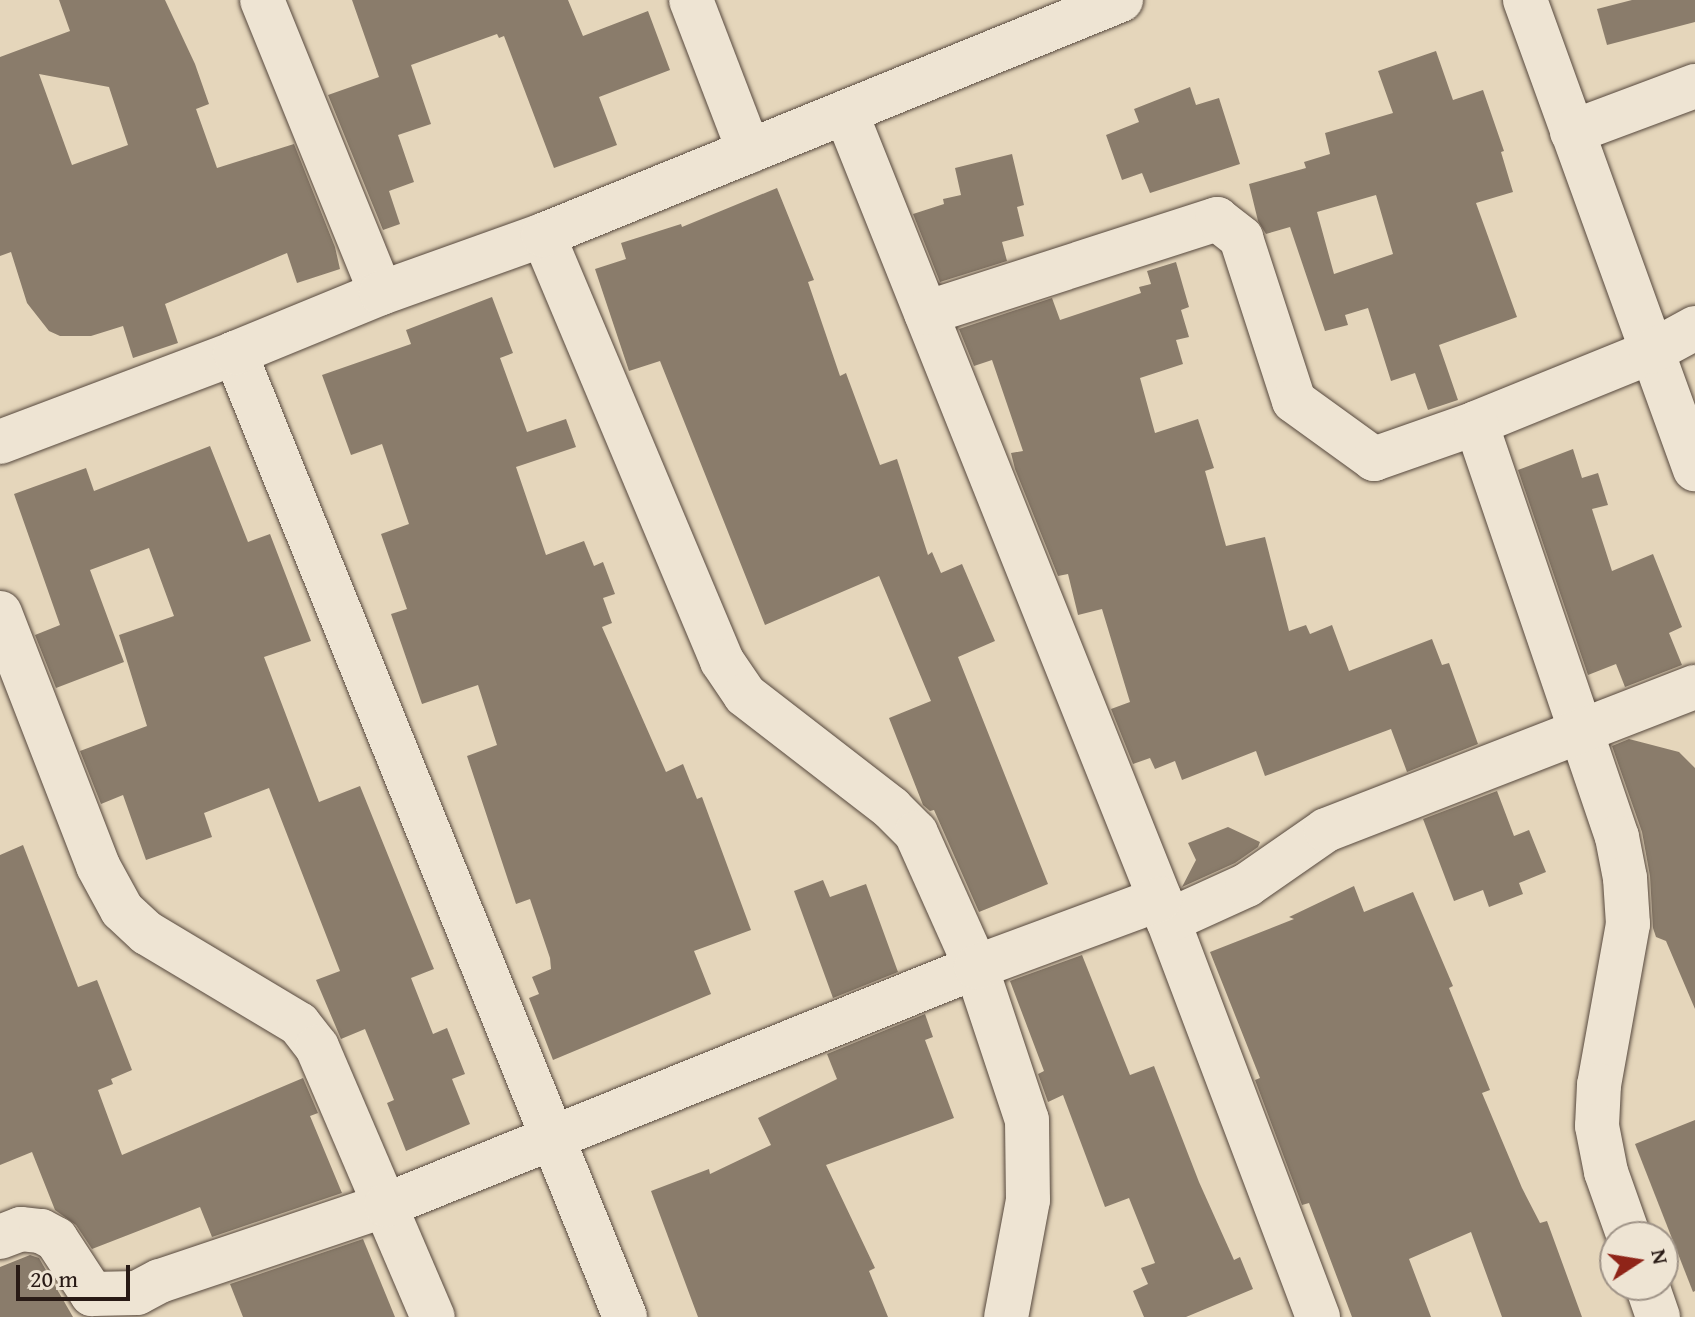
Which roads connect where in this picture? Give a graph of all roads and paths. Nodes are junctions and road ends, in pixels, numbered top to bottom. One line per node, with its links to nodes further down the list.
1 (262, 0): 10 (street)
2 (691, 0): 8 (street)
3 (1525, 0): 7 (street)
4 (1114, 1): 6 (street)
5 (1695, 86): 7 (street)
6 (846, 113): 8 (street); 11 (street)
7 (1572, 132): 13 (street)
8 (749, 151): 9 (street)
9 (543, 235): 10 (street); 22 (street)
10 (381, 293): 14 (street)
11 (926, 313): 15 (street); 21 (street)
12 (1695, 328): 13 (street)
13 (1651, 352): 15 (street); 17 (street)
14 (235, 353): 16 (street); 23 (street)
15 (1476, 423): 20 (street)
16 (2, 436)
17 (1695, 469)
18 (0, 613): 24 (street)
19 (1695, 687): 20 (street)
20 (1579, 729): 21 (street); 25 (street)
21 (1164, 910): 22 (street); 30 (street)
22 (976, 967): 23 (street); 29 (street)
23 (553, 1136): 24 (street); 28 (street)
24 (386, 1205): 26 (street); 27 (street)
25 (1623, 1221)
26 (0, 1237)
27 (433, 1317)
28 (625, 1317)
29 (1006, 1317)
30 (1318, 1317)

